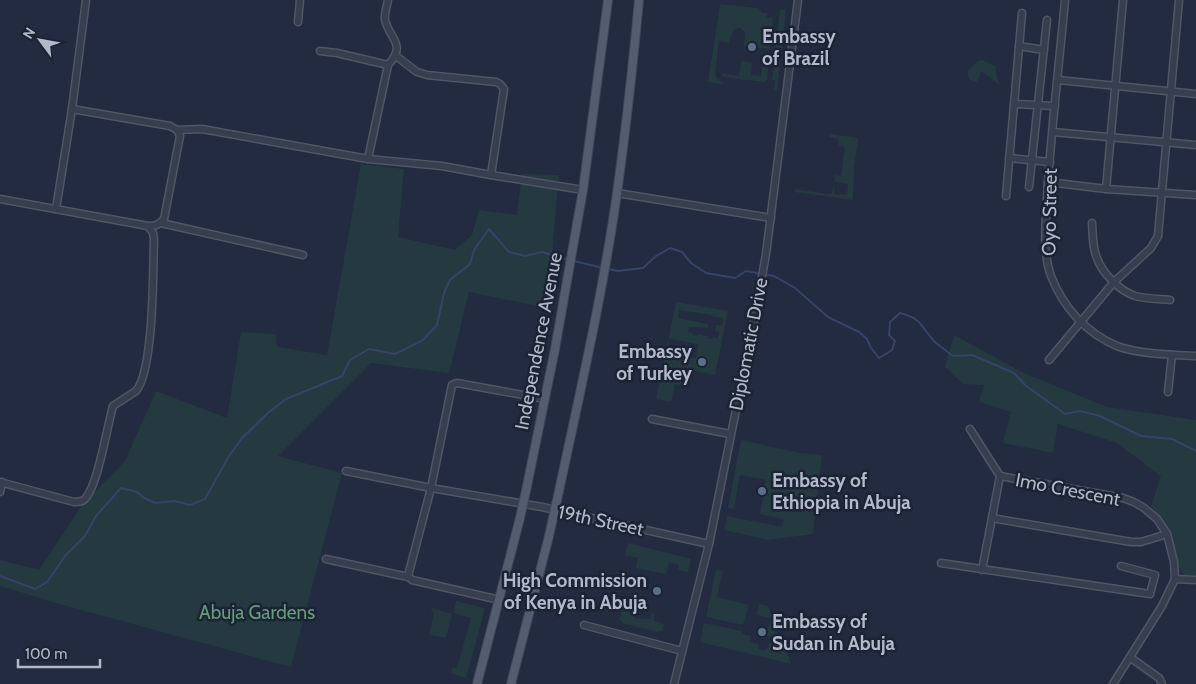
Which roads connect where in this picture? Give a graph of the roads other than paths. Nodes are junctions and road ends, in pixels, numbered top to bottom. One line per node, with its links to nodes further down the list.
1 (86, 0): 26 (street)
2 (300, 0): 13 (street)
3 (388, 0): 17 (street)
4 (608, 0): 40 (main road, Independence Avenue)
5 (639, 0): 41 (main road)
6 (793, 0): 7 (street)
7 (798, 0): 47 (street, Diplomatic Drive)
8 (1065, 0): 19 (street, Oyo Street)
9 (1123, 0): 20 (street)
10 (1179, 0): 21 (street)
11 (1022, 13): 14 (street)
12 (1047, 20): 15 (street)
13 (298, 22)
14 (1019, 46): 15 (street); 23 (street)
15 (1044, 50): 24 (street)
16 (320, 51): 18 (street)
17 (396, 56): 18 (street); 36 (street)
18 (388, 64): 33 (street)
19 (1058, 80): 20 (street); 25 (street, Oyo Street)
20 (1116, 85): 21 (street); 29 (street)
21 (1172, 90): 22 (street); 30 (street)
22 (1196, 94)
23 (1014, 104): 24 (street); 32 (street)
24 (1038, 105): 25 (street); 34 (street)
25 (1056, 106): 28 (street, Oyo Street)
26 (72, 109): 27 (street); 46 (street)
27 (177, 130): 33 (street); 48 (street)
28 (1053, 132): 29 (street); 35 (street, Oyo Street)
29 (1110, 137): 30 (street); 39 (street)
30 (1167, 143): 31 (street); 42 (street)
31 (1196, 146)
32 (1009, 158): 34 (street); 44 (street)
33 (368, 159): 36 (street)
34 (1032, 160): 35 (street); 38 (street)
35 (1050, 162): 37 (street, Oyo Street)
36 (491, 175): 40 (street)
37 (1048, 182): 39 (street); 54 (street, Oyo Street)
38 (1030, 187)
39 (1106, 188): 42 (street)
40 (583, 190): 59 (main road, Independence Avenue)
41 (617, 193): 47 (street); 83 (main road, bridge)
42 (1162, 193): 43 (street); 52 (street)
43 (1196, 195)
44 (1006, 196)
45 (0, 199): 46 (street)
46 (56, 209): 50 (street)
47 (771, 218): 62 (street, Diplomatic Drive)
48 (161, 223): 50 (street); 51 (street)
49 (1092, 224): 52 (street)
50 (148, 226): 65 (street)
51 (303, 255)
52 (1114, 282): 53 (street); 54 (street)
53 (1170, 300)
54 (1080, 322): 55 (street, Oyo Street); 57 (street)
55 (1172, 355): 56 (street, Oyo Street); 58 (street)
56 (1196, 356)
57 (1049, 360)
58 (1168, 392)
59 (545, 399): 66 (street); 78 (main road, Independence Avenue, bridge)
60 (652, 418): 62 (street)
61 (970, 429): 64 (street)
62 (730, 434): 70 (street, Diplomatic Drive)
63 (346, 471): 66 (street, 19th Street)
64 (1000, 476): 68 (street); 69 (street, Imo Crescent)
65 (1, 482): 67 (street)
66 (431, 488): 70 (street, 19th Street); 75 (street)
67 (0, 492)
68 (992, 518): 69 (street); 74 (street)
69 (1167, 534): 76 (street, Imo Crescent)
70 (709, 544): 80 (street, Diplomatic Drive)
71 (326, 559): 75 (street)
72 (941, 563): 74 (street)
73 (1121, 566): 74 (street)
74 (982, 570)
75 (408, 577): 78 (street)
76 (1175, 579): 77 (street); 81 (street)
77 (1196, 580)
78 (500, 600): 82 (main road, Independence Avenue)
79 (584, 625): 80 (street)
80 (682, 651): 84 (street, Diplomatic Drive)
81 (1131, 658): 85 (street); 86 (street)
82 (477, 684)
83 (511, 684)
84 (674, 684)
85 (1114, 684)
86 (1162, 684)

